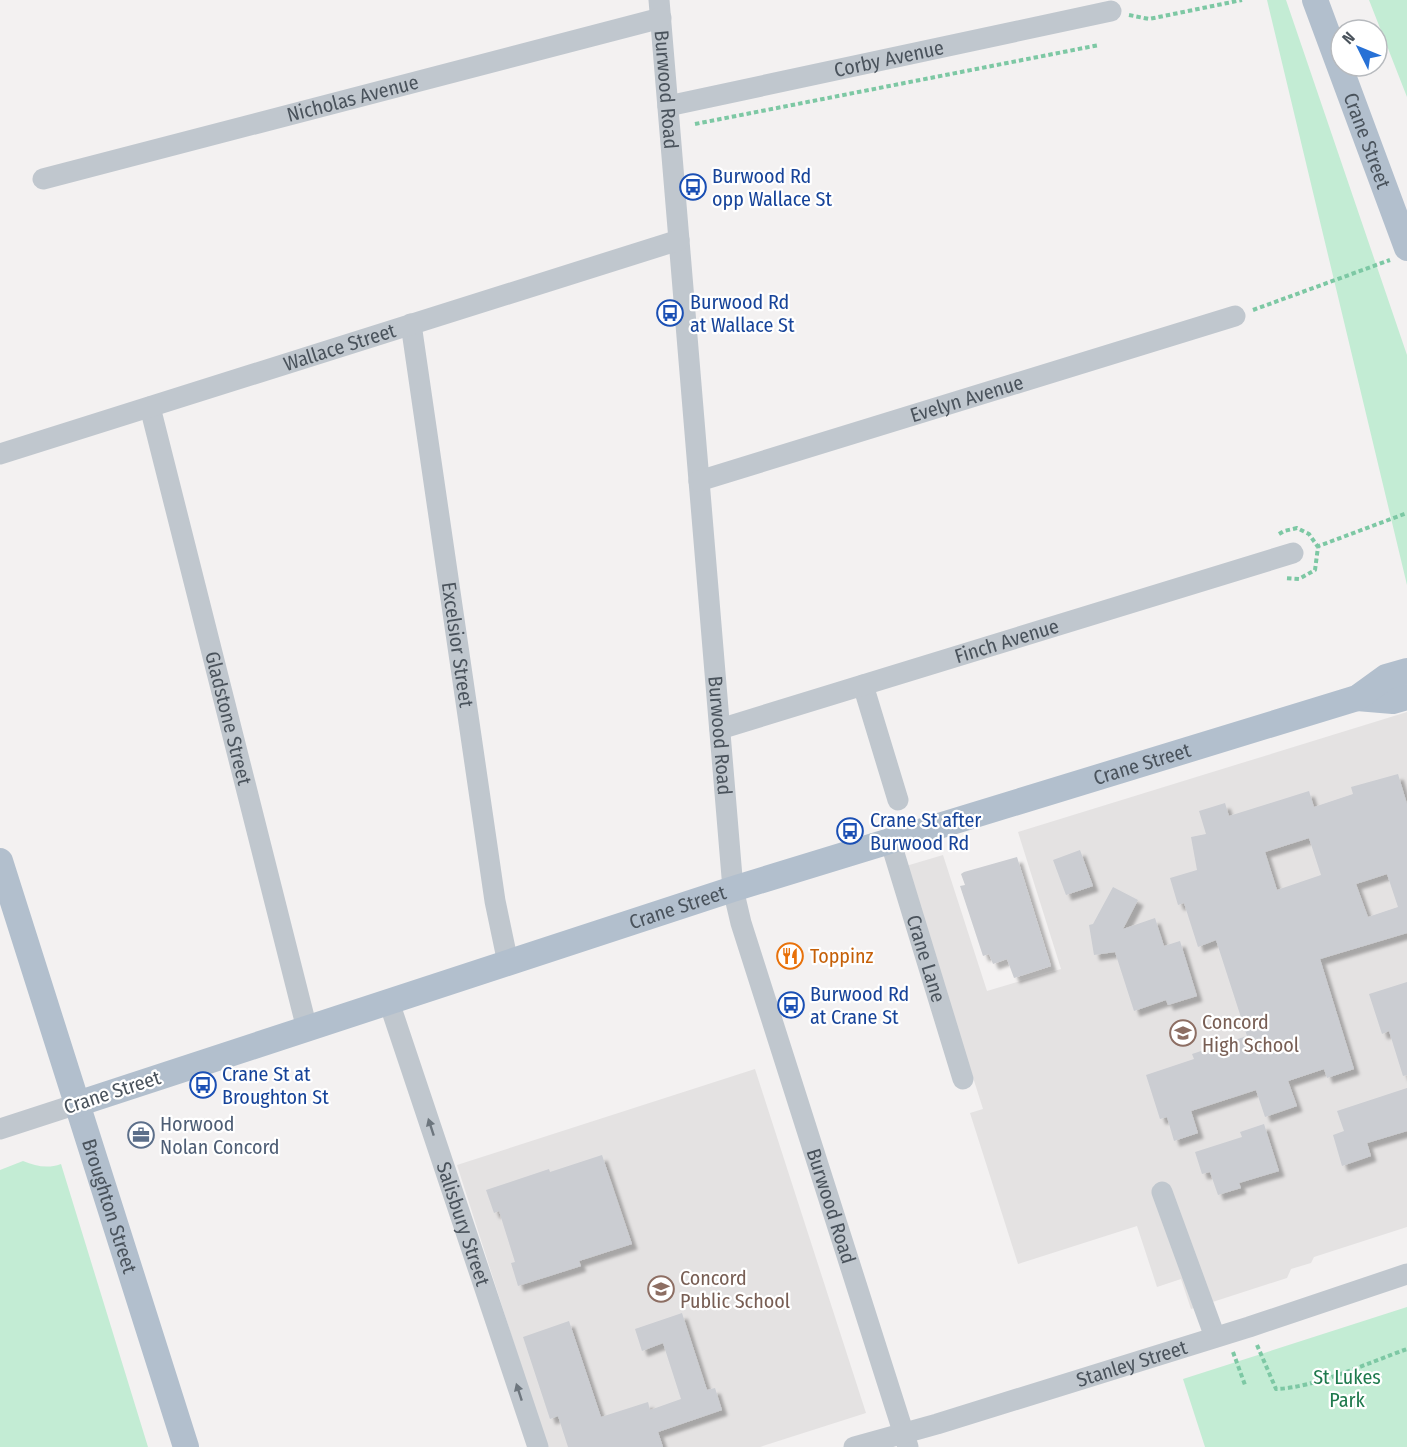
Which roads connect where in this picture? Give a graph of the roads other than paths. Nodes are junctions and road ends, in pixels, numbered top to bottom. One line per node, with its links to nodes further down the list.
1 (1315, 0): 7 (main road, Crane Street)
2 (660, 9): 4 (street, Burwood Road); 5 (street, Nicholas Avenue)
3 (1111, 10): 4 (street, Corby Avenue)
4 (668, 106): 6 (street, Burwood Road)
5 (43, 179)
6 (679, 240): 9 (street, Wallace Street); 12 (street, Burwood Road)
7 (1402, 253)
8 (1235, 316): 12 (street, Evelyn Avenue)
9 (411, 324): 10 (street, Wallace Street); 23 (street, Excelsior Street)
10 (150, 406): 11 (street, Wallace Street); 25 (street, Gladstone Street)
11 (0, 454)
12 (699, 481): 18 (street, Burwood Road)
13 (1293, 553): 15 (street, Finch Avenue)
14 (1407, 671): 17 (main road, Crane Street)
15 (863, 685): 18 (street, Finch Avenue); 19 (street)
16 (1407, 697): 17 (main road, Crane Street)
17 (1357, 698): 20 (main road, Crane Street)
18 (720, 729): 22 (street, Burwood Road)
19 (898, 800)
20 (890, 840): 22 (main road, Crane Street); 26 (street, Crane Lane)
21 (0, 861): 27 (main road, Broughton Street)
22 (733, 889): 23 (main road, Crane Street); 32 (street, Burwood Road)
23 (508, 963): 24 (main road, Crane Street)
24 (389, 1002): 25 (main road, Crane Street); 34 (street, Salisbury Street, one-way to 24)
25 (307, 1029): 27 (main road, Crane Street)
26 (963, 1079)
27 (77, 1104): 28 (street, Crane Street); 33 (main road, Broughton Street)
28 (0, 1129)
29 (1162, 1192): 31 (street)
30 (1407, 1274): 31 (street, Stanley Street)
31 (1221, 1336): 32 (street, Stanley Street)
32 (905, 1440): 35 (street, Stanley Street)
33 (186, 1447)
34 (538, 1447)
35 (854, 1447)

